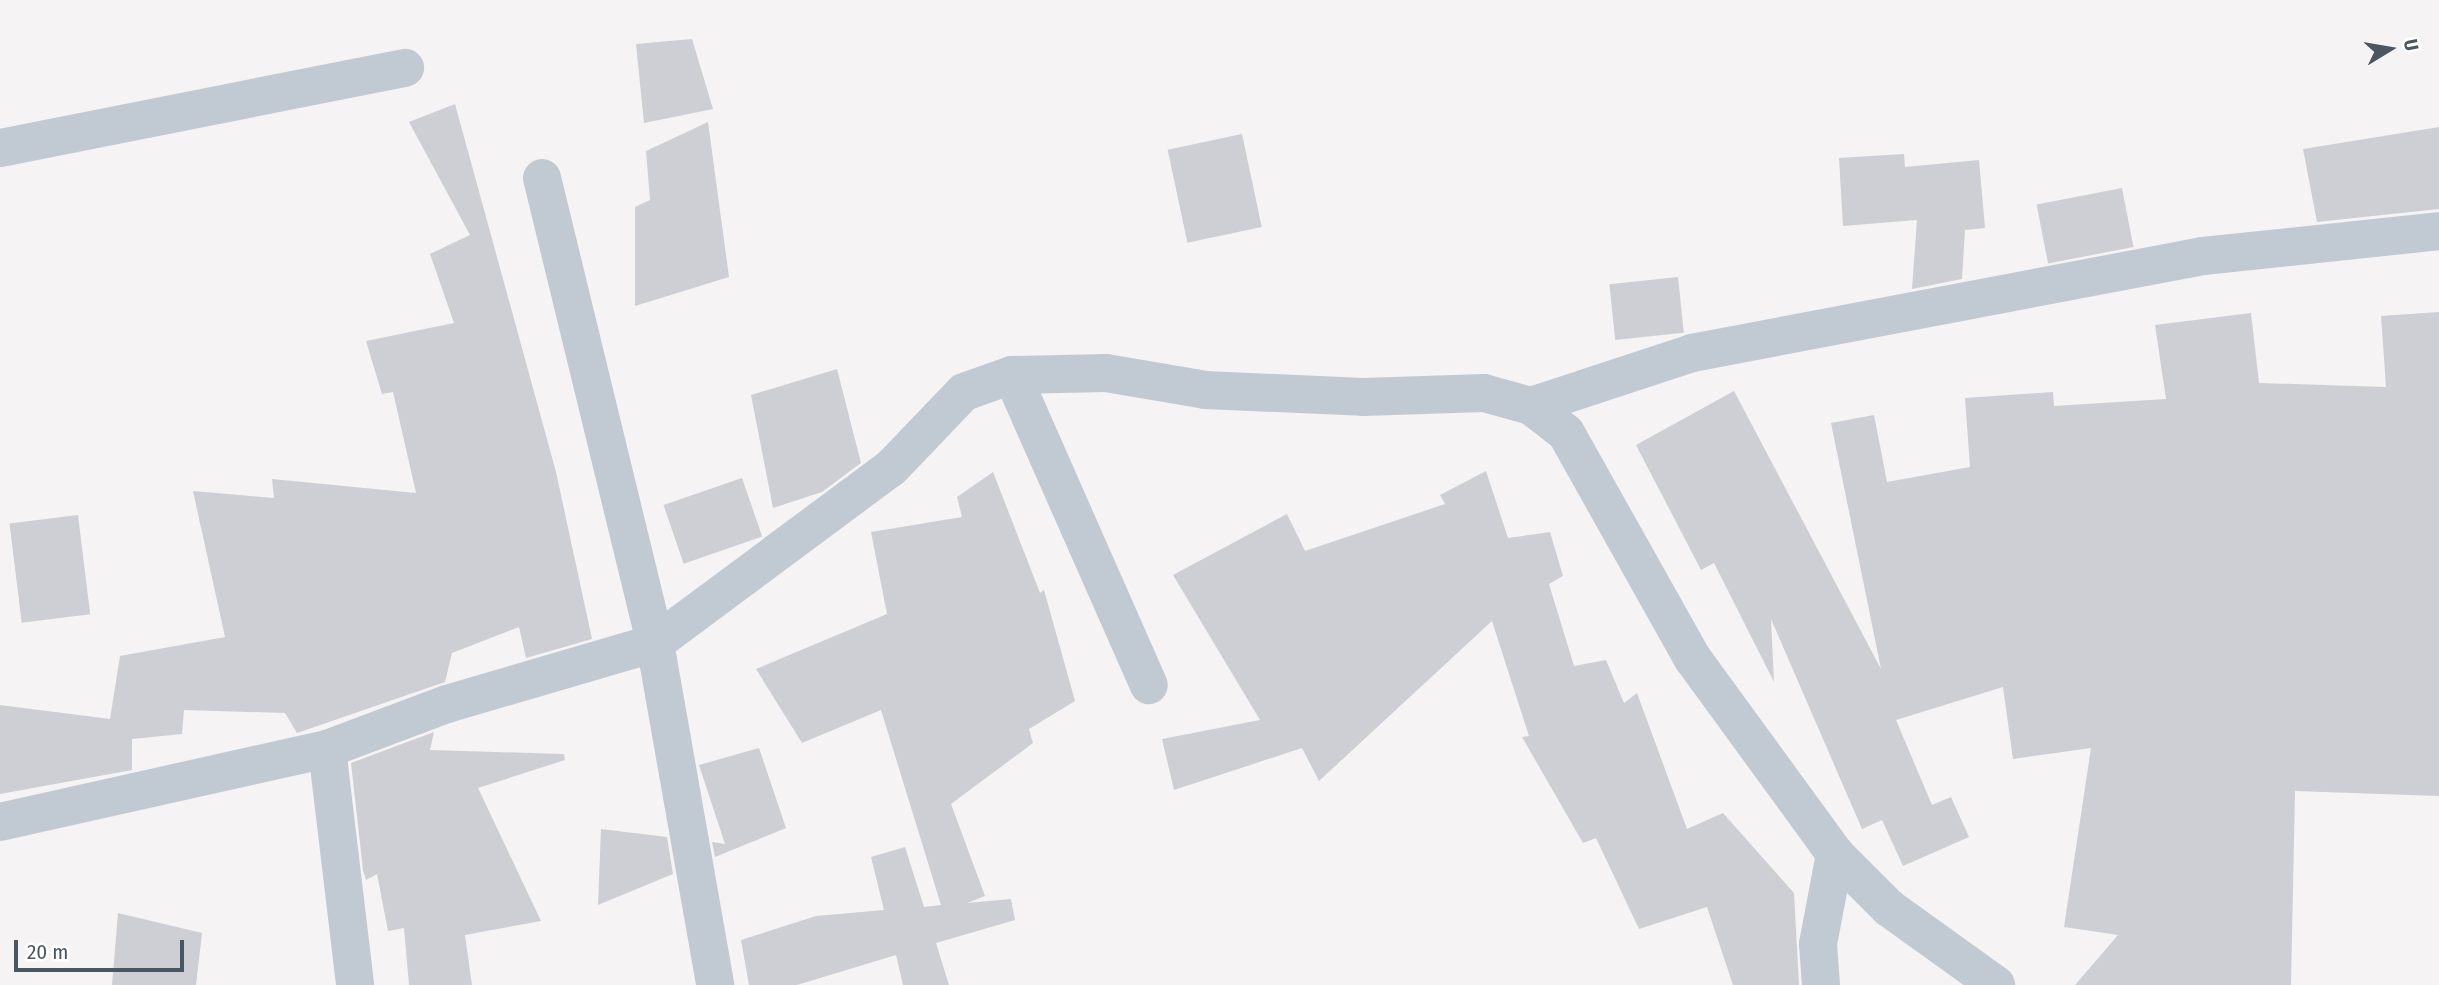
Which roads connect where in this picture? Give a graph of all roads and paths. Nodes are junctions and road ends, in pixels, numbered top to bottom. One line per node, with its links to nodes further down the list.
1 (405, 68): 2 (street)
2 (0, 148)
3 (542, 178): 7 (street)
4 (2439, 231): 6 (street)
5 (1012, 375): 6 (street); 7 (street); 8 (street)
6 (1531, 406): 11 (street)
7 (655, 643): 9 (street); 13 (street)
8 (1149, 685)
9 (327, 749): 10 (street); 12 (street)
10 (0, 822)
11 (1835, 854): 14 (street); 15 (street)
12 (355, 985)
13 (715, 985)
14 (1821, 985)
15 (1996, 985)

